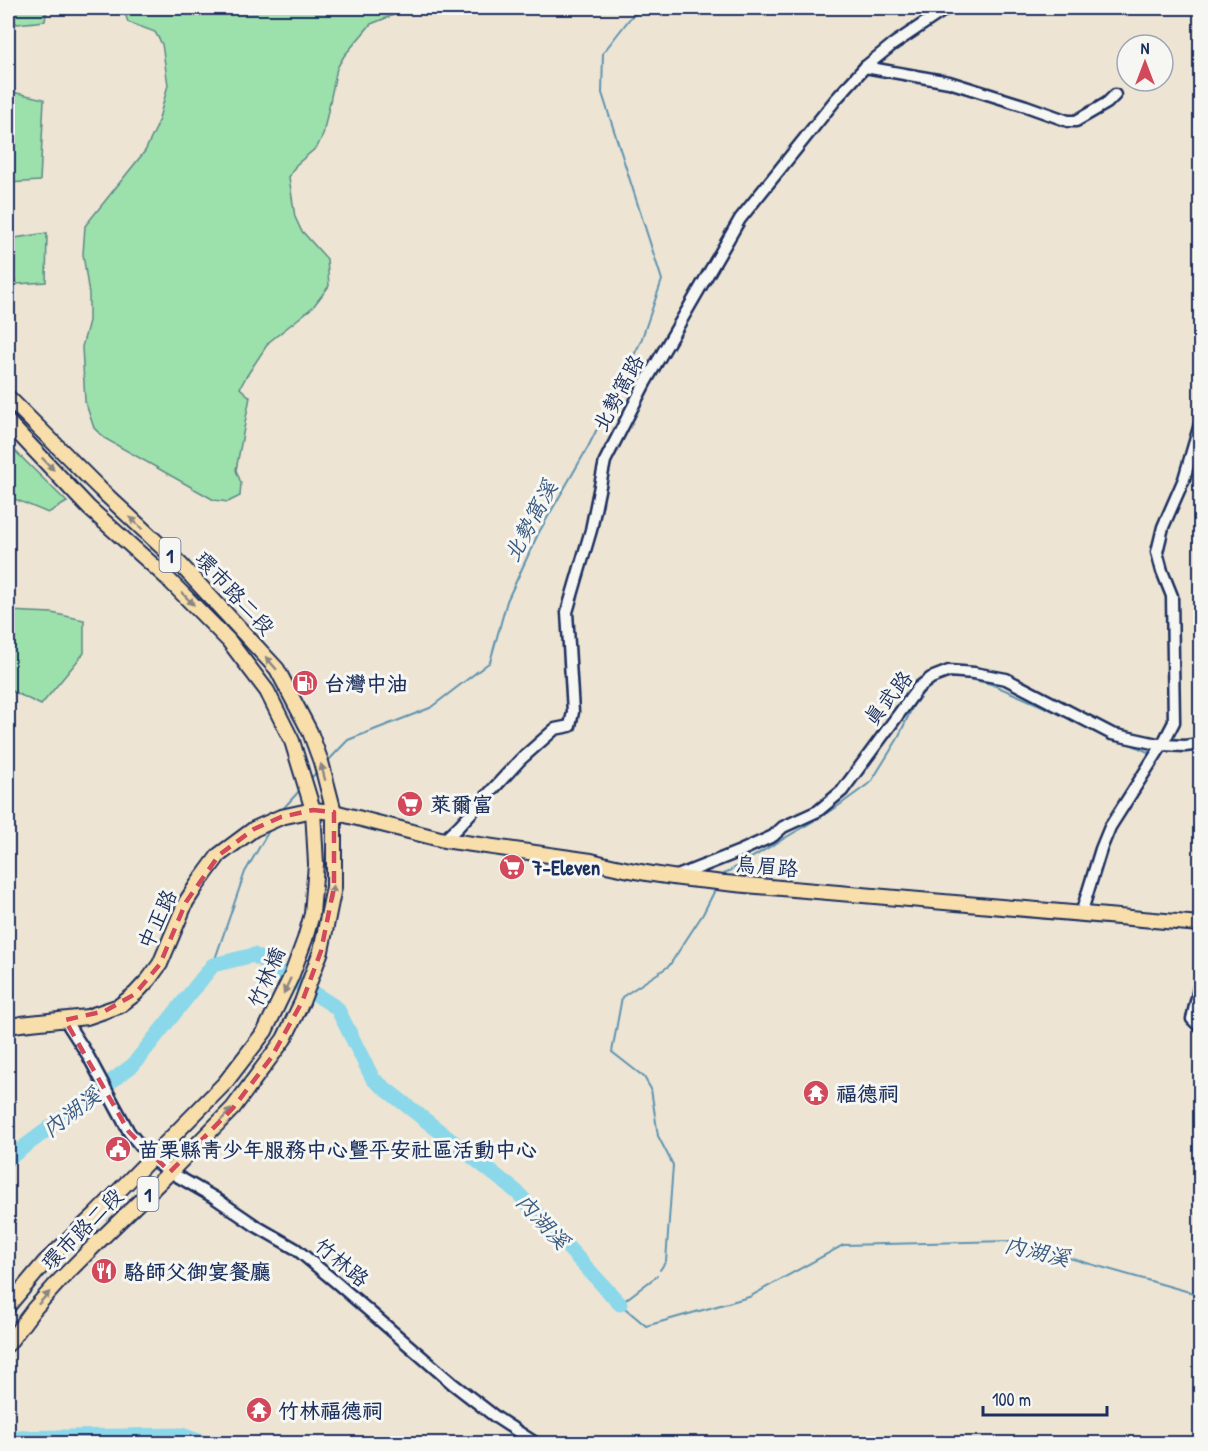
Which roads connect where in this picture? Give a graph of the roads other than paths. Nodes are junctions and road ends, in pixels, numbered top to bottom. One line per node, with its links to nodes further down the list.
1 (947, 8): 2 (street, 北勢窩路)
2 (865, 67): 3 (street); 11 (street, 北勢窩路)
3 (1115, 94)
4 (8, 397): 10 (main road, 環市路二段 / 1, one-way to 4)
5 (8, 422): 9 (main road, 環市路二段 / 1, one-way to 9)
6 (1200, 424): 8 (street)
7 (1200, 744): 8 (street, 真武路)
8 (1162, 745): 12 (street, 真武路); 13 (street)
9 (313, 810): 10 (main road, 中正路); 16 (main road, 中正路); 19 (main road, 竹林橋 / 1, one-way to 19)
10 (334, 812): 11 (main road, 烏眉路); 20 (main road, 竹林橋 / 1, one-way to 10)
11 (444, 840): 12 (main road, 烏眉路)
12 (675, 877): 13 (main road, 烏眉路)
13 (1081, 914): 14 (main road, 烏眉路)
14 (1200, 924)
15 (1200, 984): 17 (street)
16 (65, 1020): 18 (main road, 中正路); 21 (street, 竹林路)
17 (1200, 1027)
18 (8, 1029)
19 (265, 1031): 21 (main road, 環市路二段 / 1)
20 (284, 1039): 22 (main road, 環市路二段 / 1, one-way to 20)
21 (151, 1159): 22 (street, 竹林路); 23 (main road, 環市路二段 / 1)
22 (171, 1172): 24 (main road, 環市路二段 / 1, one-way to 22); 25 (street, 竹林路)
23 (8, 1306)
24 (8, 1344)
25 (537, 1443)

